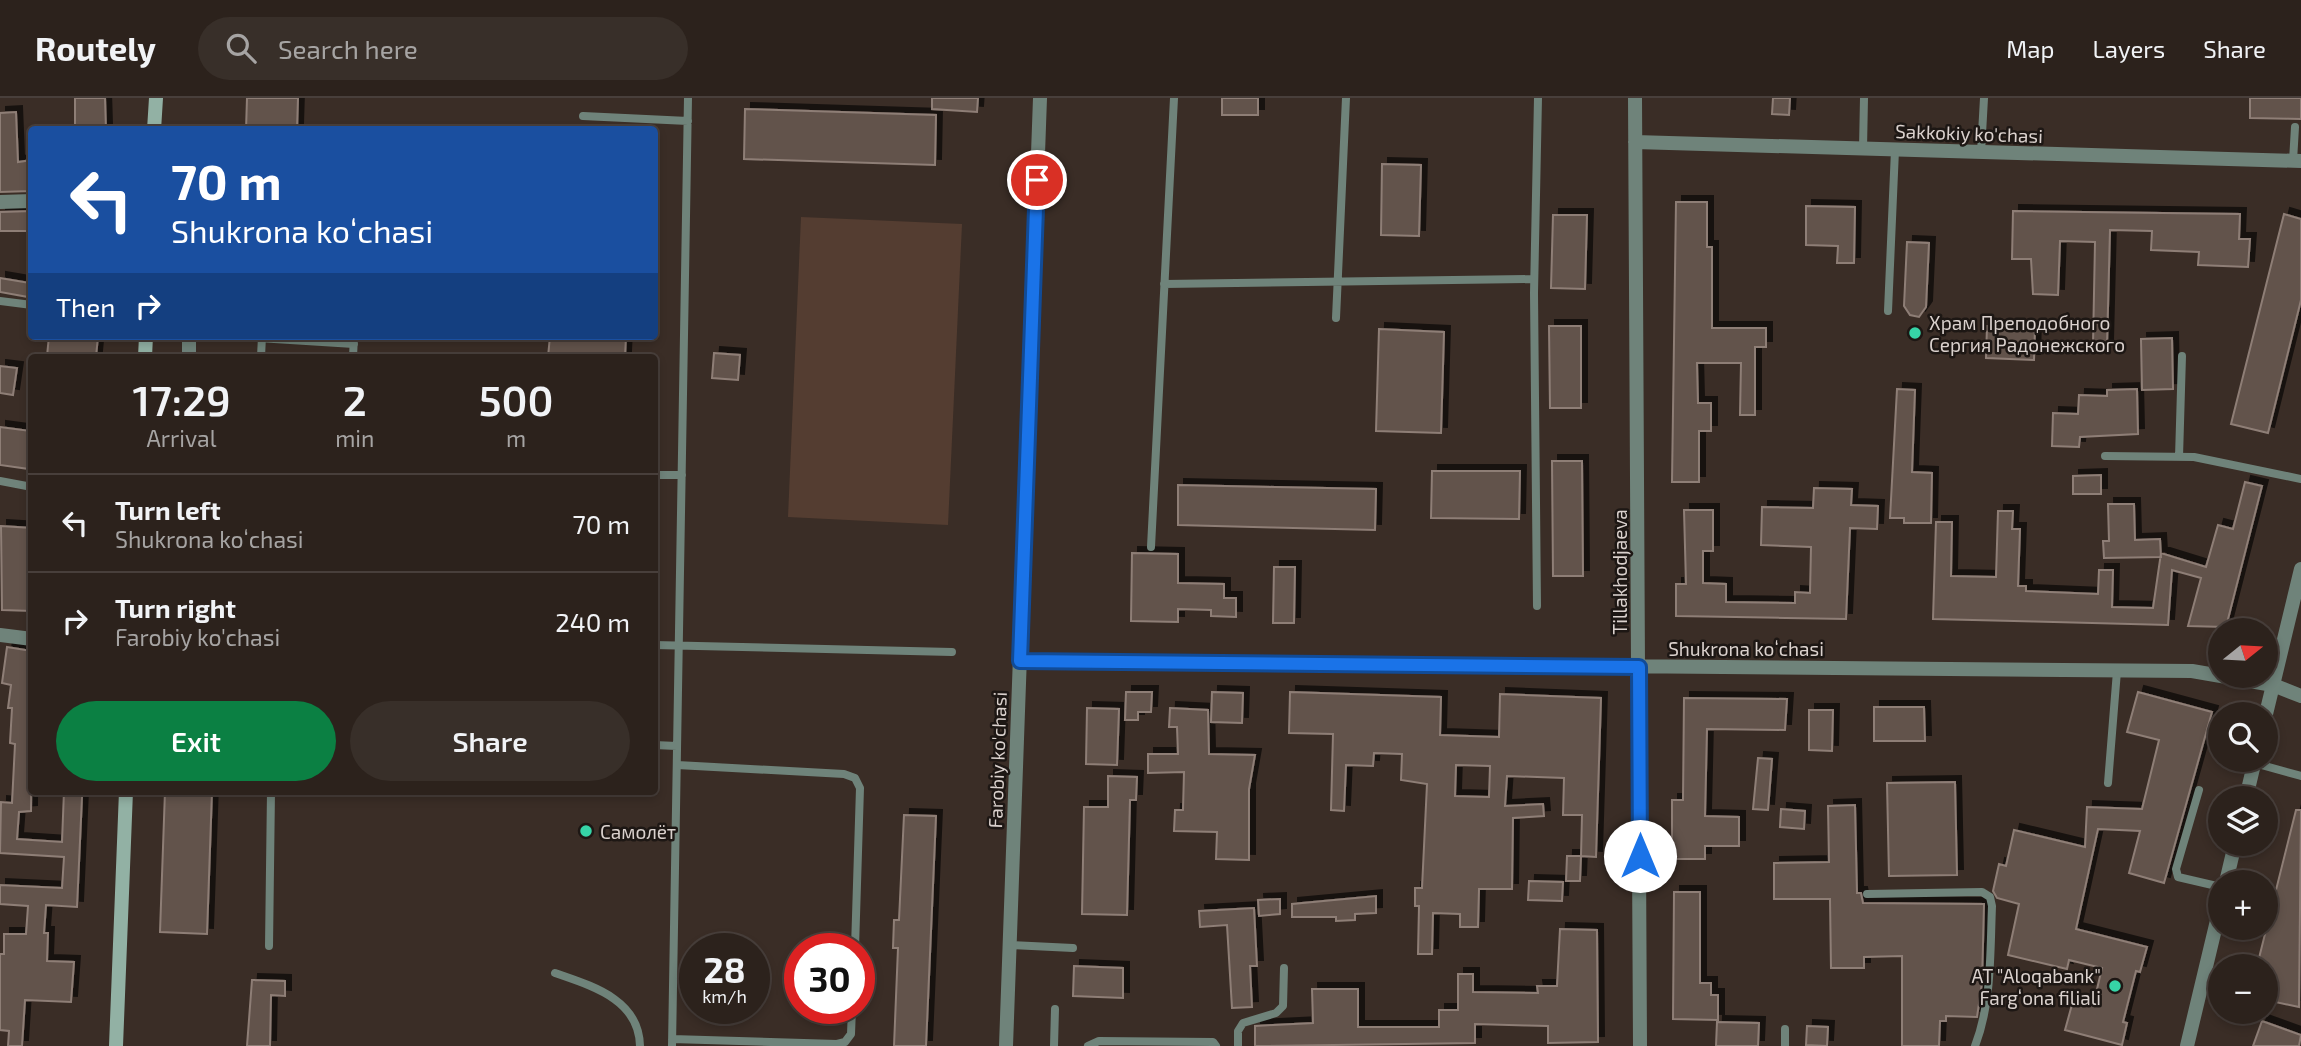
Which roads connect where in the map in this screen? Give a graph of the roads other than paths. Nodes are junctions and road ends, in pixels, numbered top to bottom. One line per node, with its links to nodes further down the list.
1 (156, 98): 12 (main road)
2 (688, 98): 11 (lane)
3 (1040, 98): 44 (street, Farobiy ko'chasi)
4 (1174, 98): 23 (lane)
5 (1346, 98): 22 (lane)
6 (1538, 98): 21 (lane)
7 (1635, 98): 14 (street, Tillakhodjaeva)
8 (1864, 98): 15 (lane)
9 (1984, 98): 17 (lane)
10 (583, 116): 11 (lane)
11 (688, 121): 32 (lane)
12 (154, 126)
13 (2295, 127): 18 (lane)
14 (1635, 142): 15 (street, Sakkokiy ko'chasi); 46 (street, Tillakhodjaeva)
15 (1863, 149): 16 (street, Sakkokiy ko'chasi)
16 (1895, 150): 17 (street, Sakkokiy ko'chasi); 26 (lane)
17 (1981, 152): 18 (street, Sakkokiy ko'chasi)
18 (2297, 161)
19 (28, 201): 20 (street)
20 (0, 202)
21 (1534, 279): 22 (lane); 38 (lane)
22 (1337, 281): 23 (lane); 27 (lane)
23 (1164, 284): 36 (lane)
24 (0, 301): 25 (lane)
25 (28, 304)
26 (1888, 311)
27 (1336, 318)
28 (2182, 356): 30 (lane)
29 (2105, 456): 30 (lane)
30 (2179, 457): 33 (lane)
31 (658, 475): 32 (lane)
32 (682, 475): 42 (lane)
33 (2301, 479)
34 (0, 481): 35 (lane)
35 (28, 486)
36 (1151, 547)
37 (2301, 569): 45 (street)
38 (1537, 606)
39 (0, 635): 40 (street)
40 (28, 638)
41 (658, 645): 42 (lane)
42 (679, 646): 43 (lane); 52 (lane)
43 (952, 652)
44 (1020, 661): 46 (street, Shukrona koʻchasi); 64 (street, Farobiy ko'chasi)
45 (2278, 664)
46 (1639, 667): 47 (street, Shukrona koʻchasi); 80 (street, Tillakhodjaeva)
47 (2117, 671): 48 (street, Shukrona koʻchasi); 56 (lane)
48 (2208, 674)
49 (2278, 687): 50 (street, Shukrona koʻchasi)
50 (2301, 696)
51 (658, 745): 52 (lane)
52 (677, 746): 53 (lane)
53 (677, 765): 62 (lane); 72 (lane)
54 (2278, 768): 55 (lane)
55 (2301, 776)
56 (2108, 783)
57 (2199, 790): 60 (lane)
58 (126, 795): 73 (main road)
59 (271, 795): 65 (lane)
60 (2208, 884)
61 (1867, 894): 82 (lane)
62 (855, 933)
63 (2212, 940): 83 (street)
64 (1010, 945): 66 (lane); 75 (street, Farobiy ko'chasi)
65 (269, 946)
66 (1073, 948)
67 (1284, 968): 79 (lane)
68 (555, 973): 74 (lane)
69 (1055, 1009): 76 (lane)
70 (851, 1024): 72 (lane)
71 (1785, 1029): 81 (lane)
72 (672, 1042)
73 (116, 1046)
74 (640, 1046)
75 (1006, 1046)
76 (1054, 1046)
77 (1088, 1046): 78 (lane)
78 (1216, 1046)
79 (1238, 1046)
80 (1640, 1046)
81 (1785, 1046)
82 (1975, 1046)
83 (2187, 1046)

